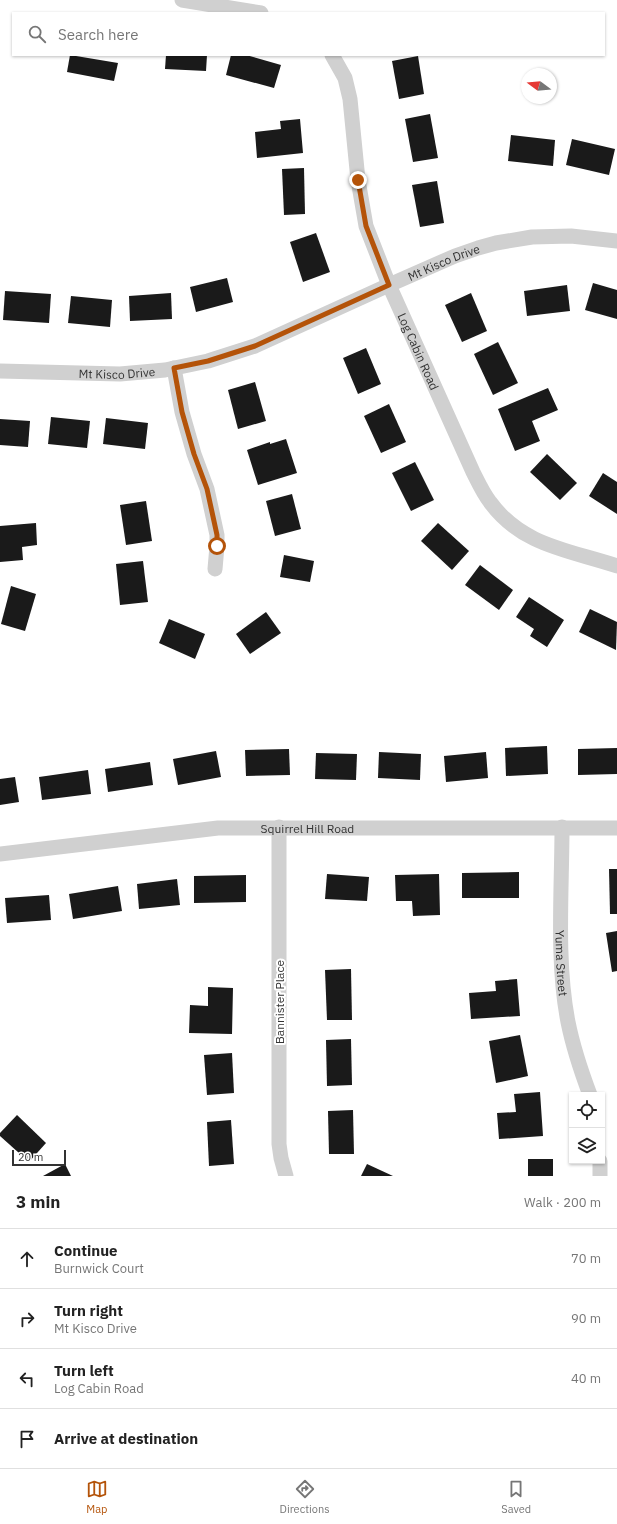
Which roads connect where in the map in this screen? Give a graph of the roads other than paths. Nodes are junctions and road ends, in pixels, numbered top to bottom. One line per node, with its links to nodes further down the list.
1 (182, 0): 2 (street)
2 (255, 12)
3 (333, 56): 5 (street, Log Cabin Road)
4 (617, 241): 5 (street, Mt Kisco Drive)
5 (389, 285): 6 (street, Mt Kisco Drive); 8 (street, Log Cabin Road)
6 (174, 368): 7 (street, Mt Kisco Drive); 9 (street)
7 (0, 371)
8 (617, 566)
9 (215, 569)
10 (279, 827): 11 (street, Squirrel Hill Road); 13 (street, Squirrel Hill Road); 16 (street, Bannister Place)
11 (562, 828): 12 (street, Squirrel Hill Road); 14 (street, Yuma Street)
12 (617, 828)
13 (0, 854)
14 (589, 1092)
15 (600, 1164): 17 (street)
16 (286, 1176)
17 (600, 1176)

